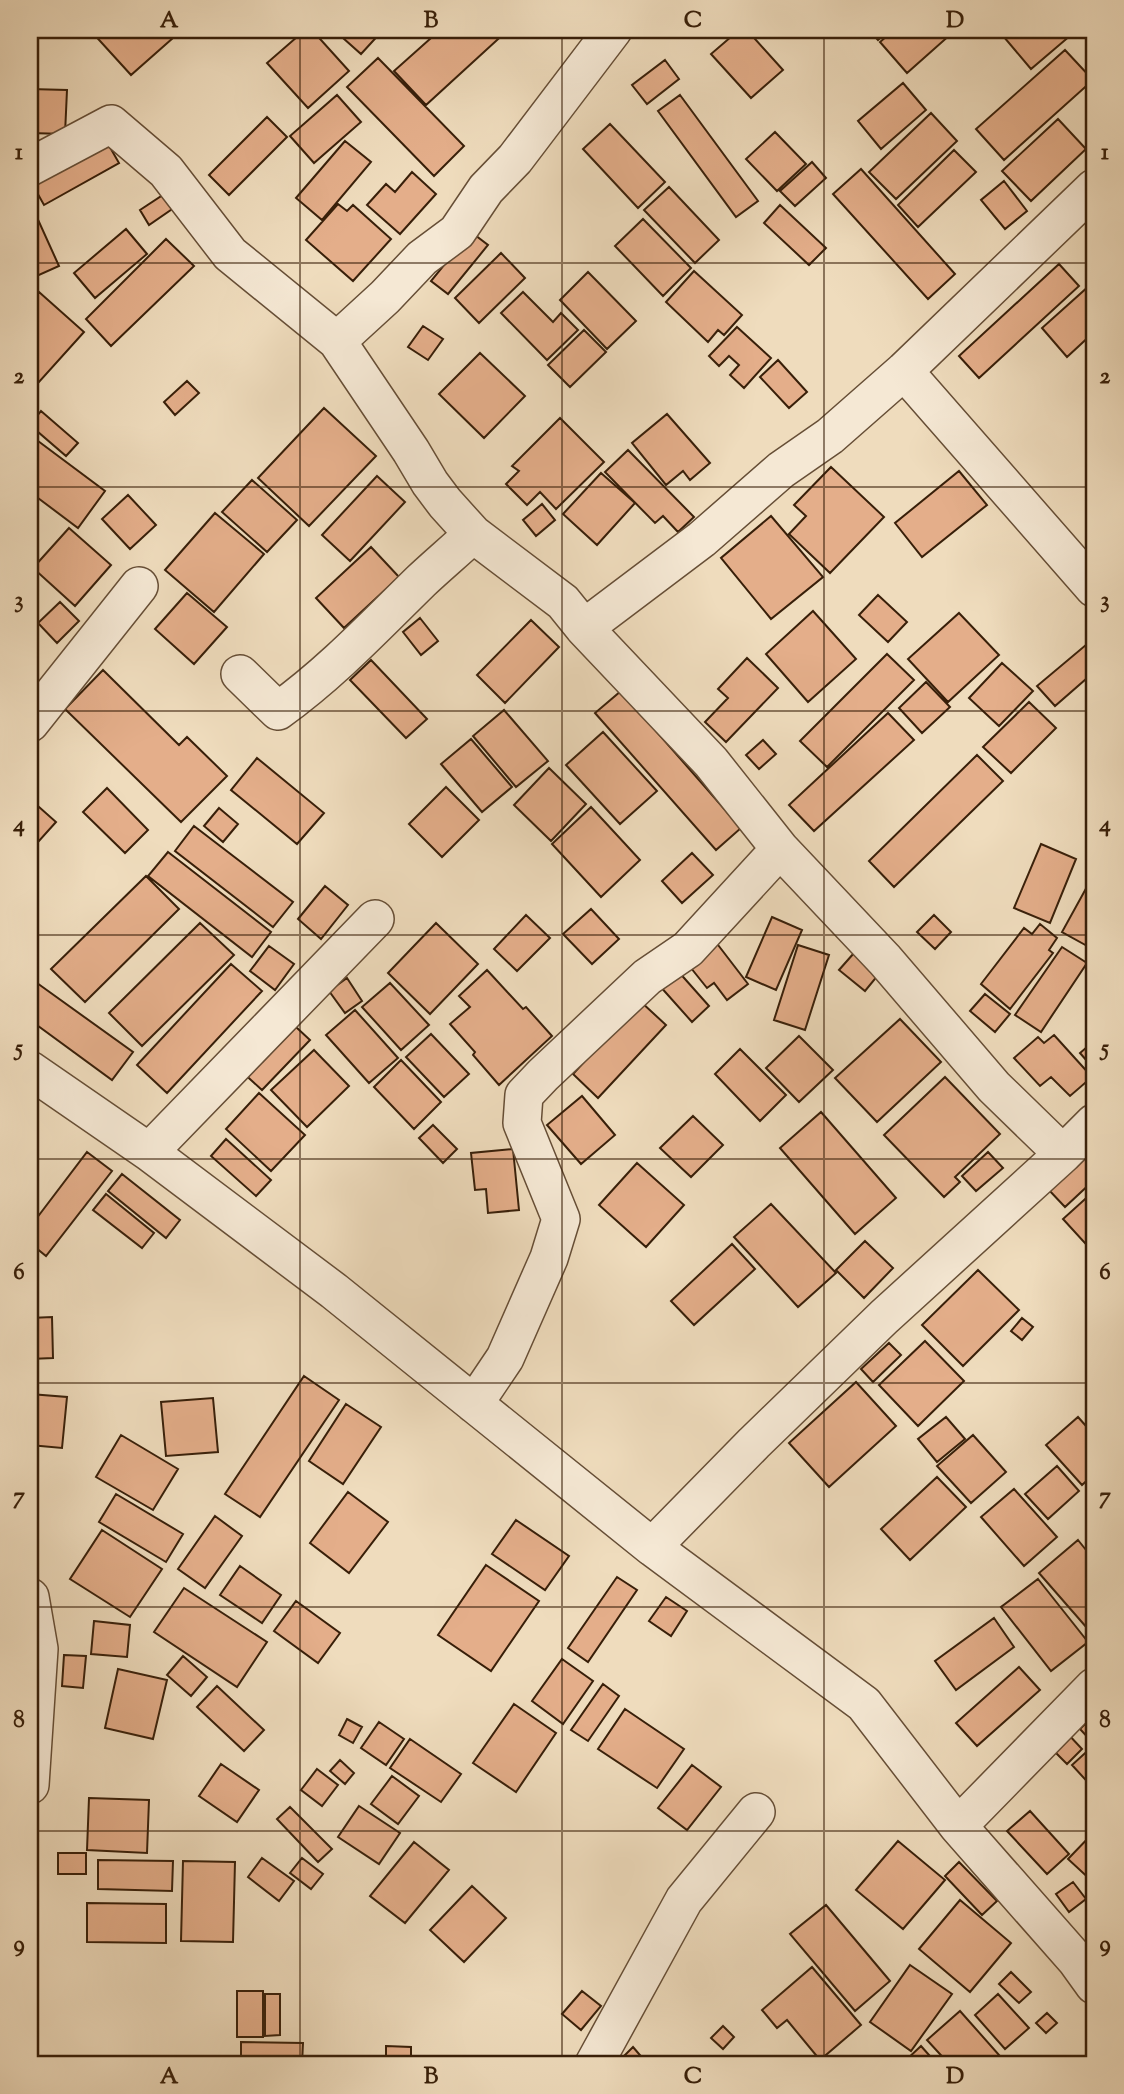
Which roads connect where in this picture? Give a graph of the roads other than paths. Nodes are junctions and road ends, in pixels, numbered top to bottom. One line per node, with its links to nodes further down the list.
1 (613, 30): 4 (street)
2 (30, 167): 4 (street)
3 (1094, 188): 5 (street)
4 (337, 341): 6 (street)
5 (904, 371): 8 (street); 9 (street)
6 (473, 534): 9 (street); 10 (street)
7 (139, 586): 11 (street)
8 (1094, 588)
9 (584, 628): 12 (street)
10 (240, 674)
11 (30, 723)
12 (780, 849): 17 (street); 18 (street)
13 (375, 919): 16 (street)
14 (30, 1070): 16 (street)
15 (1094, 1123): 17 (street)
16 (149, 1152): 18 (street)
17 (1063, 1154): 19 (street)
18 (474, 1404): 19 (street)
19 (652, 1547): 24 (street)
20 (30, 1597): 22 (street)
21 (1094, 1688): 24 (street)
22 (30, 1785)
23 (756, 1812): 26 (street)
24 (958, 1826): 25 (street)
25 (1094, 1985)
26 (594, 2064)

